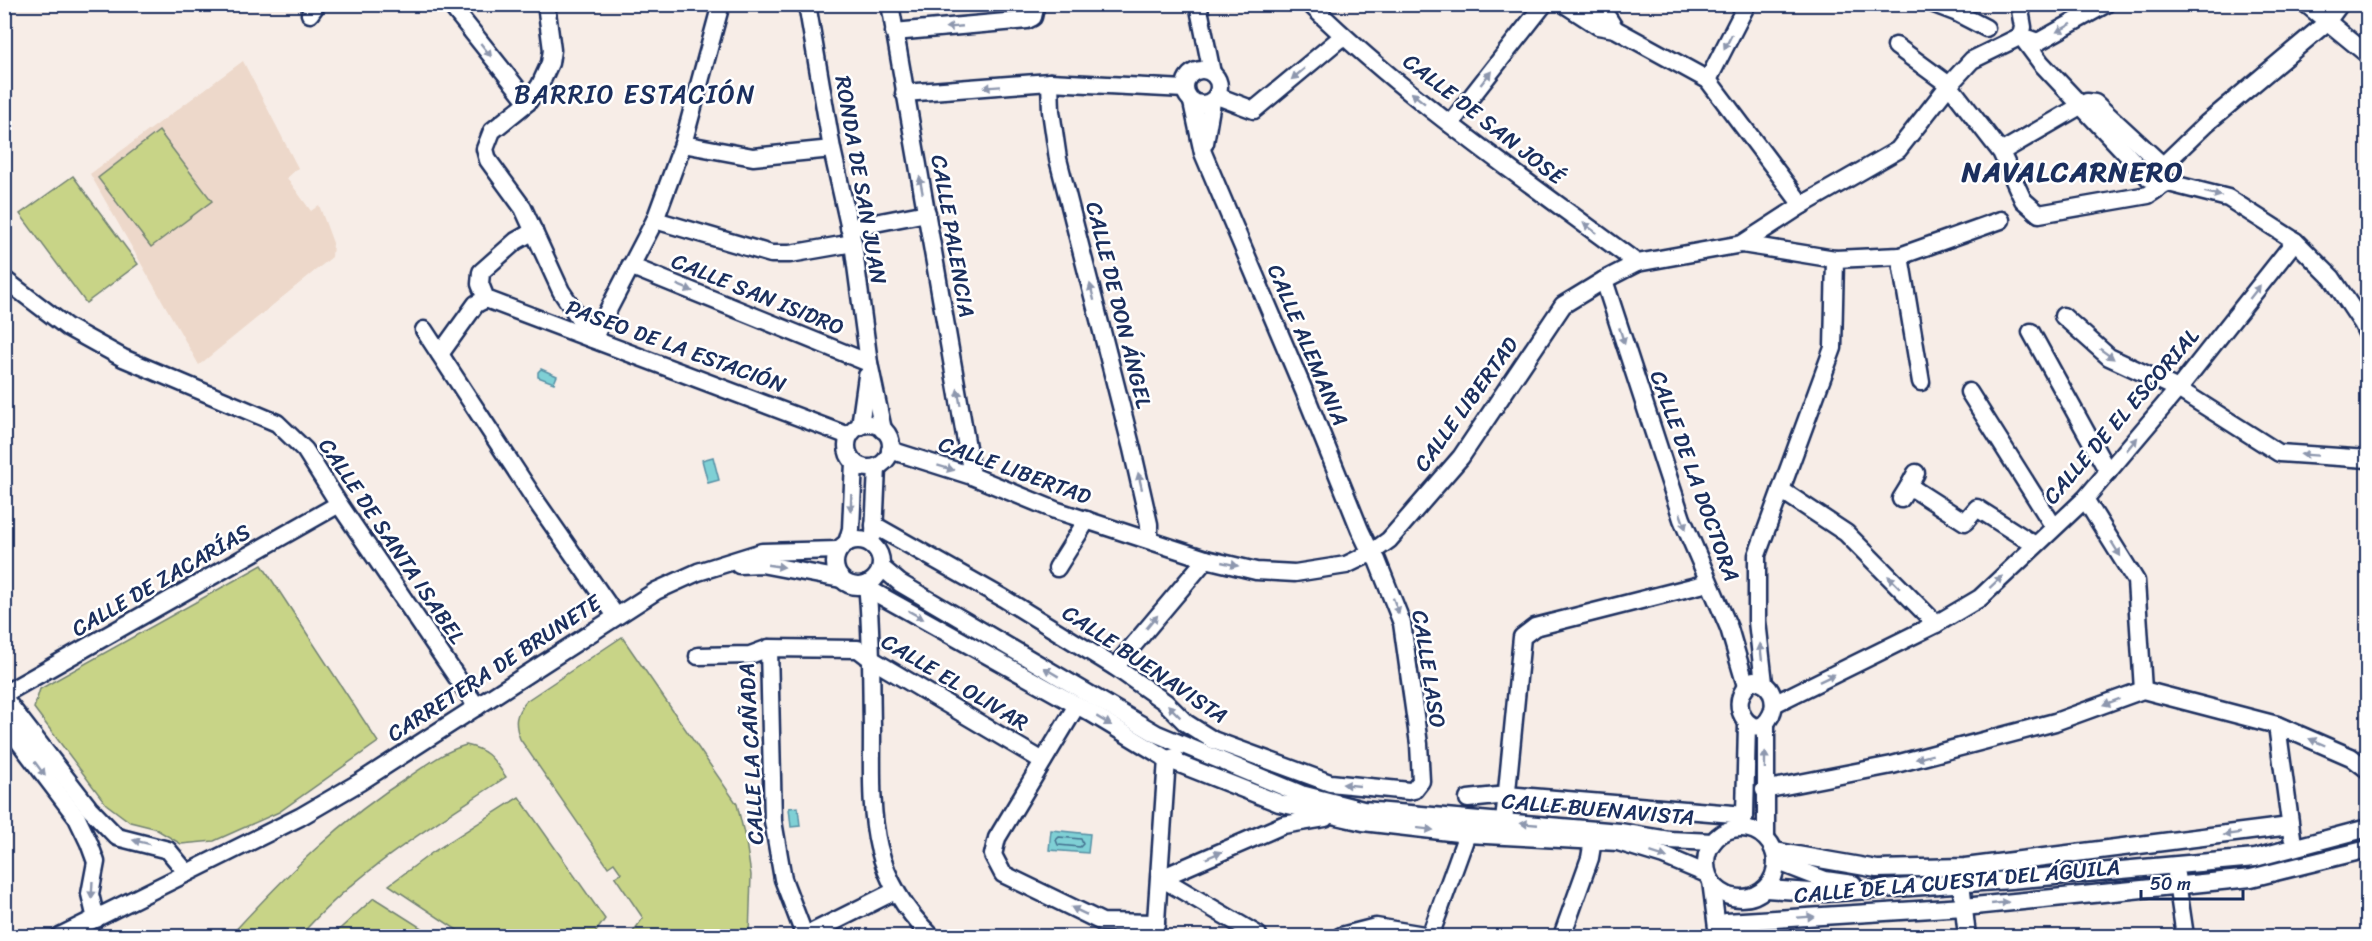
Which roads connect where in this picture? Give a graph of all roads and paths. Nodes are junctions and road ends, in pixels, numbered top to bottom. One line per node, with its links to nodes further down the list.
1 (450, 4): 35 (street, one-way to 35)
2 (546, 4): 35 (street)
3 (721, 4): 38 (street)
4 (807, 4): 39 (street, RONDA DE SAN JUAN)
5 (890, 4): 22 (street, CALLE PALENCIA)
6 (1197, 4): 20 (street)
7 (1310, 4): 23 (street, CALLE DE SAN JOSÉ)
8 (1544, 4): 37 (street, one-way to 8)
9 (1564, 4): 21 (street)
10 (1593, 4): 21 (street)
11 (1747, 4): 29 (street, one-way to 29)
12 (1934, 4): 19 (street)
13 (2019, 4): 24 (street)
14 (2306, 4): 18 (street)
15 (2340, 4): 18 (street)
16 (2099, 7): 24 (street, one-way to 24)
17 (1034, 11): 22 (street, one-way to 22)
18 (2326, 23): 26 (street); 42 (street)
19 (1986, 28)
20 (1201, 29): 27 (street); 28 (street)
21 (1615, 29): 29 (street)
22 (894, 32): 32 (street, CALLE PALENCIA)
23 (1343, 36): 34 (street, one-way to 34); 37 (street, CALLE DE SAN JOSÉ, one-way to 23)
24 (2021, 36): 31 (street, CALLE LIBERTAD); 36 (street)
25 (1896, 46): 31 (street)
26 (2367, 56)
27 (1191, 73): 28 (street); 33 (street)
28 (1212, 73): 34 (street)
29 (1708, 80): 43 (street)
30 (1050, 82): 32 (street, one-way to 32); 33 (street); 83 (street, CALLE DE DON ÁNGEL, one-way to 30)
31 (1949, 85): 40 (street); 43 (street, CALLE LIBERTAD)
32 (904, 93): 44 (street, CALLE PALENCIA, one-way to 32)
33 (1188, 95): 34 (street); 41 (street, CALLE ALEMANIA)
34 (1214, 99): 41 (street)
35 (528, 102): 47 (street)
36 (2082, 106): 40 (street); 42 (street)
37 (1450, 124): 53 (street, CALLE DE SAN JOSÉ, one-way to 37)
38 (683, 144): 39 (street); 45 (street)
39 (832, 149): 48 (street, RONDA DE SAN JUAN)
40 (2001, 152): 42 (street)
41 (1203, 153): 87 (street, CALLE ALEMANIA)
42 (2161, 178): 49 (street, one-way to 49)
43 (1802, 205): 50 (street, CALLE LIBERTAD)
44 (927, 213): 48 (street); 75 (street, CALLE PALENCIA, one-way to 44)
45 (655, 220): 48 (street); 54 (street)
46 (2001, 220): 51 (street)
47 (534, 231): 57 (street); 62 (street)
48 (851, 235): 64 (street, RONDA DE SAN JUAN)
49 (2295, 241): 61 (street); 66 (street, CALLE DE EL ESCORIAL, one-way to 49)
50 (1742, 244): 52 (street); 53 (street, CALLE LIBERTAD)
51 (1900, 256): 52 (street); 65 (street)
52 (1834, 260): 77 (street)
53 (1637, 263): 56 (street, CALLE LIBERTAD)
54 (630, 266): 62 (street); 64 (street, CALLE SAN ISIDRO, one-way to 64)
55 (4, 279): 79 (street, CALLE DE SANTA ISABEL)
56 (1604, 280): 87 (street, CALLE LIBERTAD); 93 (street, CALLE DE LA DOCTORA, one-way to 93)
57 (486, 299): 62 (street, PASEO DE LA ESTACIÓN); 63 (street)
58 (2063, 316): 66 (street, one-way to 66)
59 (424, 330): 63 (street)
60 (2031, 332): 74 (street)
61 (2367, 335)
62 (592, 339): 69 (street, PASEO DE LA ESTACIÓN)
63 (440, 354): 95 (street)
64 (869, 363): 68 (street, RONDA DE SAN JUAN); 69 (street, RONDA DE SAN JUAN)
65 (1921, 382)
66 (2178, 389): 71 (street, one-way to 66); 74 (street, CALLE DE EL ESCORIAL, one-way to 66)
67 (1969, 392): 82 (street)
68 (883, 429): 69 (street); 70 (street, RONDA DE SAN JUAN)
69 (855, 431): 72 (street, RONDA DE SAN JUAN)
70 (891, 450): 73 (street); 75 (street, CALLE LIBERTAD, one-way to 75)
71 (2367, 459)
72 (854, 462): 73 (street); 85 (street, RONDA DE SAN JUAN, one-way to 85)
73 (877, 467): 81 (street)
74 (2108, 472): 78 (street, CALLE DE EL ESCORIAL)
75 (972, 476): 80 (street, CALLE LIBERTAD)
76 (1909, 486): 84 (street)
77 (1781, 490): 96 (street); 97 (street, one-way to 77)
78 (2085, 499): 82 (street, CALLE DE EL ESCORIAL); 105 (street, one-way to 105)
79 (339, 504): 106 (street, CALLE DE ZACARÍAS); 109 (street, CALLE DE SANTA ISABEL)
80 (1087, 520): 83 (street, CALLE LIBERTAD); 91 (street)
81 (874, 525): 86 (street); 102 (street, CALLE BUENAVISTA)
82 (2054, 527): 84 (street, CALLE DE EL ESCORIAL)
83 (1149, 539): 88 (street, CALLE LIBERTAD)
84 (2035, 545): 97 (street, CALLE DE EL ESCORIAL, one-way to 84)
85 (843, 546): 86 (street); 89 (street, CARRETERA DE BRUNETE); 92 (street)
86 (875, 547): 90 (street)
87 (1371, 553): 88 (street, CALLE LIBERTAD, one-way to 87); 118 (street, CALLE LASO, one-way to 118)
88 (1206, 559): 102 (street, one-way to 88)
89 (717, 565): 92 (street, CARRETERA DE BRUNETE, one-way to 92); 95 (street, CARRETERA DE BRUNETE)
90 (881, 567): 94 (street); 119 (street, CALLE BUENAVISTA, one-way to 90)
91 (1057, 568)
92 (841, 579): 94 (street)
93 (1708, 583): 98 (street, CALLE DE LA DOCTORA); 120 (street)
94 (867, 584): 101 (street); 108 (street, CALLE BUENAVISTA, one-way to 108)
95 (621, 612): 109 (street, CARRETERA DE BRUNETE)
96 (1757, 621): 98 (street); 103 (street, one-way to 96)
97 (1936, 624): 107 (street, CALLE DE EL ESCORIAL, one-way to 97)
98 (1729, 628): 104 (street, CALLE DE LA DOCTORA)
99 (769, 648): 100 (street, CALLE EL OLIVAR); 101 (street, CALLE EL OLIVAR); 148 (street, CALLE LA CAÑADA)
100 (698, 656)
101 (871, 659): 115 (street, CALLE EL OLIVAR); 148 (street)
102 (1115, 667): 118 (street, CALLE BUENAVISTA, one-way to 102)
103 (1764, 683): 104 (street); 107 (street)
104 (1746, 686): 111 (street)
105 (2144, 690): 113 (street); 117 (street, one-way to 117)
106 (4, 696): 139 (street, one-way to 106)
107 (1774, 704): 112 (street)
108 (1077, 705): 114 (street, CALLE BUENAVISTA, one-way to 114); 115 (street)
109 (477, 707): 139 (street, CARRETERA DE BRUNETE)
110 (4, 722): 151 (street, one-way to 151)
111 (1747, 723): 112 (street); 124 (street)
112 (1766, 724): 117 (street, one-way to 112)
113 (2277, 725): 116 (street, one-way to 113); 125 (street)
114 (1167, 759): 119 (street, CALLE BUENAVISTA); 122 (street, CALLE BUENAVISTA); 141 (street)
115 (1043, 761): 152 (street, one-way to 115)
116 (2367, 771)
117 (1764, 790): 133 (street)
118 (1409, 791)
119 (1301, 794): 123 (street, CALLE BUENAVISTA)
120 (1507, 795): 121 (street, CALLE BUENAVISTA); 123 (street); 124 (street, CALLE BUENAVISTA)
121 (1468, 799)
122 (1333, 816): 127 (street, CALLE BUENAVISTA, one-way to 127); 141 (street, one-way to 122)
123 (1504, 822): 129 (street, CALLE BUENAVISTA, one-way to 123)
124 (1742, 822): 129 (street); 133 (street)
125 (2290, 826): 130 (street, CALLE DE LA CUESTA DEL ÁGUILA, one-way to 130); 131 (street)
126 (2367, 828): 131 (street, CALLE DE LA CUESTA DEL ÁGUILA)
127 (1467, 834): 128 (street, CALLE BUENAVISTA); 158 (street)
128 (1593, 840): 142 (street, CALLE BUENAVISTA, one-way to 142); 159 (street)
129 (1713, 842): 142 (street)
130 (2140, 846): 134 (street, CALLE DE LA CUESTA DEL ÁGUILA); 137 (street, CALLE DE LA CUESTA DEL ÁGUILA)
131 (2293, 847): 136 (street, CALLE DE LA CUESTA DEL ÁGUILA)
132 (2367, 849): 145 (street, CALLE DE LA CUESTA DEL ÁGUILA)
133 (1772, 850): 138 (street, CALLE DE LA CUESTA DEL ÁGUILA); 146 (street, CALLE DE LA CUESTA DEL ÁGUILA); 147 (street)
134 (2084, 853): 135 (street, CALLE DE LA CUESTA DEL ÁGUILA); 140 (street, CALLE DE LA CUESTA DEL ÁGUILA)
135 (2008, 862): 138 (street, CALLE DE LA CUESTA DEL ÁGUILA); 143 (street, CALLE DE LA CUESTA DEL ÁGUILA)
136 (2174, 865): 137 (street, CALLE DE LA CUESTA DEL ÁGUILA); 145 (street)
137 (2142, 868): 140 (street, CALLE DE LA CUESTA DEL ÁGUILA)
138 (1877, 869): 146 (street, CALLE DE LA CUESTA DEL ÁGUILA)
139 (188, 873): 151 (street, CARRETERA DE BRUNETE)
140 (2086, 873): 143 (street, CALLE DE LA CUESTA DEL ÁGUILA)
141 (1161, 878): 152 (street); 156 (street)
142 (1709, 878): 149 (street); 153 (street)
143 (2010, 880): 144 (street, CALLE DE LA CUESTA DEL ÁGUILA)
144 (1961, 883): 146 (street, CALLE DE LA CUESTA DEL ÁGUILA); 150 (street)
145 (2177, 884): 150 (street, CALLE DE LA CUESTA DEL ÁGUILA, one-way to 145); 161 (street)
146 (1878, 888): 147 (street, CALLE DE LA CUESTA DEL ÁGUILA)
147 (1766, 889): 149 (street)
148 (895, 891): 155 (street)
149 (1734, 898): 153 (street)
150 (1964, 907): 153 (street, CALLE DE LA CUESTA DEL ÁGUILA, one-way to 150); 160 (street)
151 (96, 919): 154 (street, CARRETERA DE BRUNETE)
152 (1156, 930)
153 (1721, 932)
154 (60, 936)
155 (930, 936)
156 (1262, 936)
157 (1341, 936): 158 (street)
158 (1430, 936)
159 (1562, 936)
160 (1967, 936)
161 (2184, 936)

